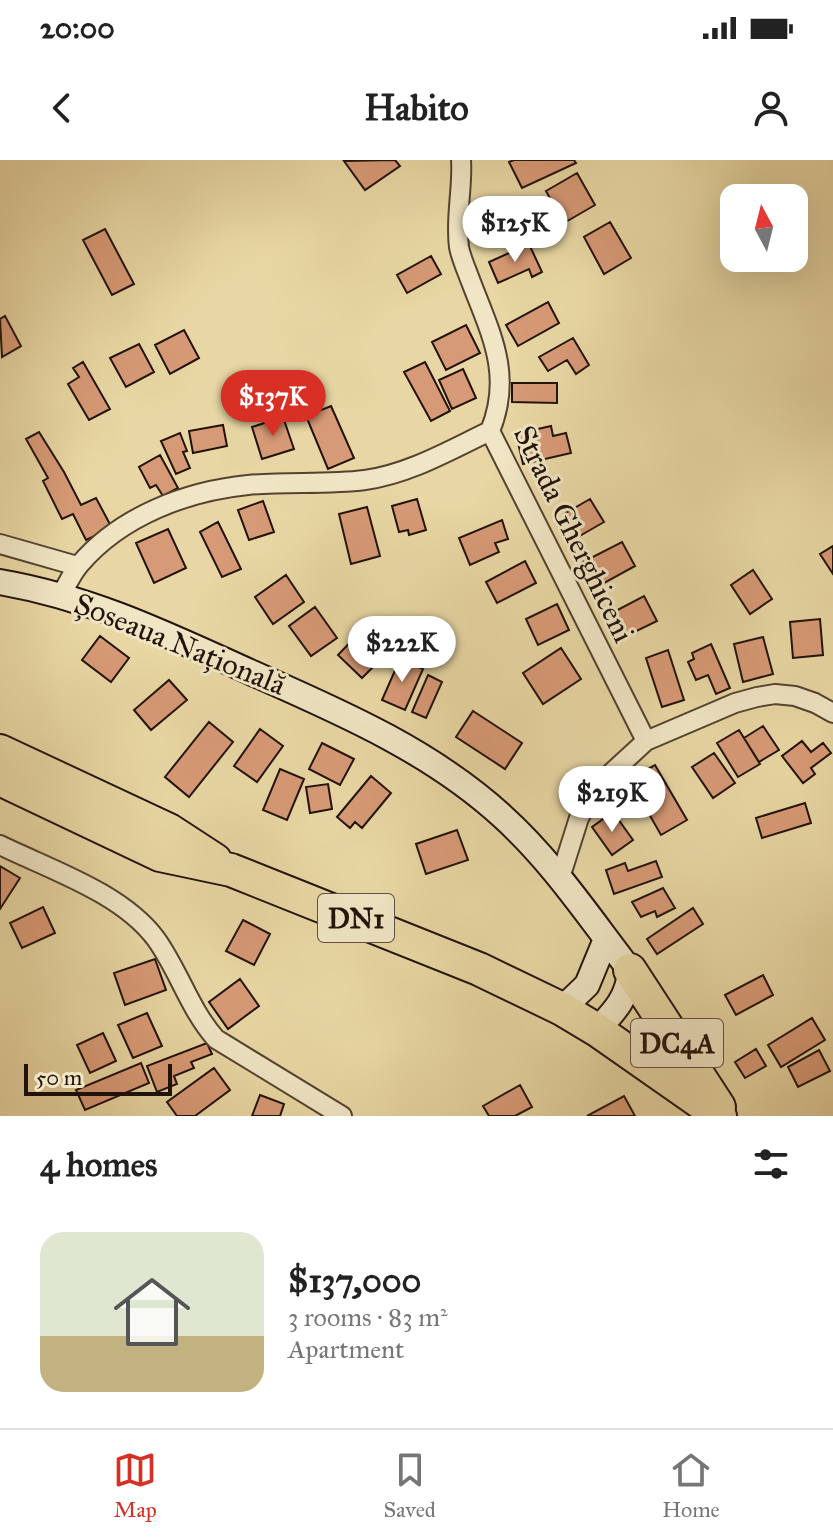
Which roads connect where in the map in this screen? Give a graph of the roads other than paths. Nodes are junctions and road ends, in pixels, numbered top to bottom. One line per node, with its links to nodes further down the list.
1 (461, 160): 2 (street, Strada Gherghiceni)
2 (490, 431): 4 (street); 8 (street, Strada Gherghiceni)
3 (0, 544): 4 (street)
4 (77, 566): 6 (street)
5 (0, 582): 6 (street, Șoseaua Națională / DC4A)
6 (61, 595): 13 (street, Șoseaua Națională / DC4A)
7 (833, 713): 8 (street)
8 (646, 741): 13 (street)
9 (0, 751): 12 (highway, DN1)
10 (0, 779): 12 (highway, DN1)
11 (0, 845): 19 (street)
12 (231, 870): 16 (highway, DN1)
13 (560, 878): 14 (street, Șoseaua Națională / DC4A)
14 (606, 939): 15 (street, DC4A); 16 (street)
15 (630, 970): 17 (street, DC4A); 21 (highway, DC4A)
16 (562, 1009): 17 (highway, DN1)
17 (597, 1030): 18 (highway, DN1)
18 (663, 1075): 20 (highway, DN1); 21 (highway, DN1)
19 (342, 1116)
20 (700, 1116)
21 (723, 1116)

